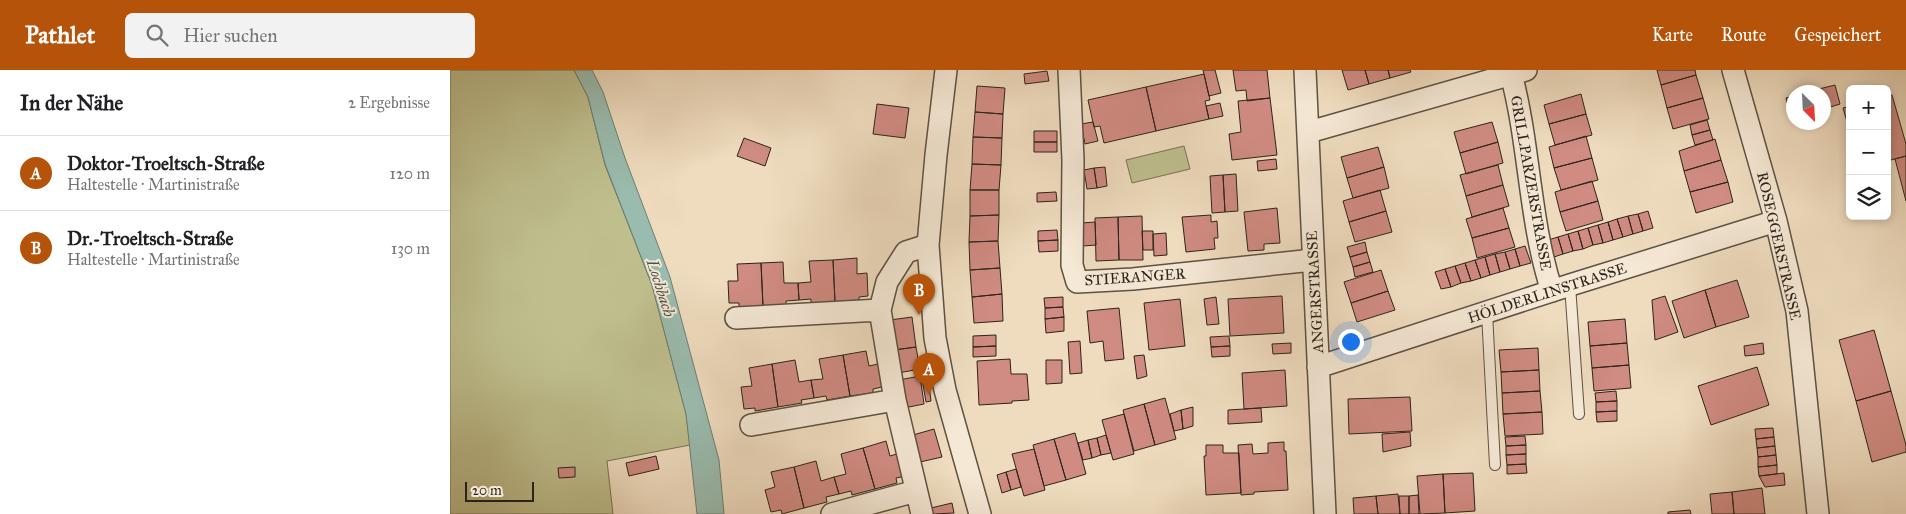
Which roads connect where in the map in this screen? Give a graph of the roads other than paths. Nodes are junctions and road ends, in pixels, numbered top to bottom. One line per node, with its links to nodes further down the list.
1 (946, 70): 8 (street)
2 (1069, 70): 9 (street, STIERANGER)
3 (1305, 70): 6 (street, ANGERSTRASSE)
4 (1733, 70): 7 (street, ROSEGGERSTRASSE)
5 (1518, 72): 6 (street, GRILLPARZERSTRASSE); 10 (street, GRILLPARZERSTRASSE)
6 (1309, 132): 9 (street, ANGERSTRASSE)
7 (1776, 221): 10 (street, HÖLDERLINSTRASSE); 24 (street, ROSEGGERSTRASSE)
8 (928, 245): 11 (street); 22 (street)
9 (1313, 260): 14 (street, ANGERSTRASSE)
10 (1561, 288): 12 (street, HÖLDERLINSTRASSE); 16 (lane)
11 (880, 310): 13 (street); 15 (street)
12 (1486, 313): 14 (street, HÖLDERLINSTRASSE); 18 (lane)
13 (736, 318)
14 (1318, 366): 23 (street, ANGERSTRASSE)
15 (894, 400): 17 (street); 19 (street)
16 (1579, 414)
17 (751, 425)
18 (1495, 465)
19 (916, 491): 20 (street); 21 (street)
20 (832, 514)
21 (922, 514)
22 (980, 514)
23 (1325, 514)
24 (1818, 514)

